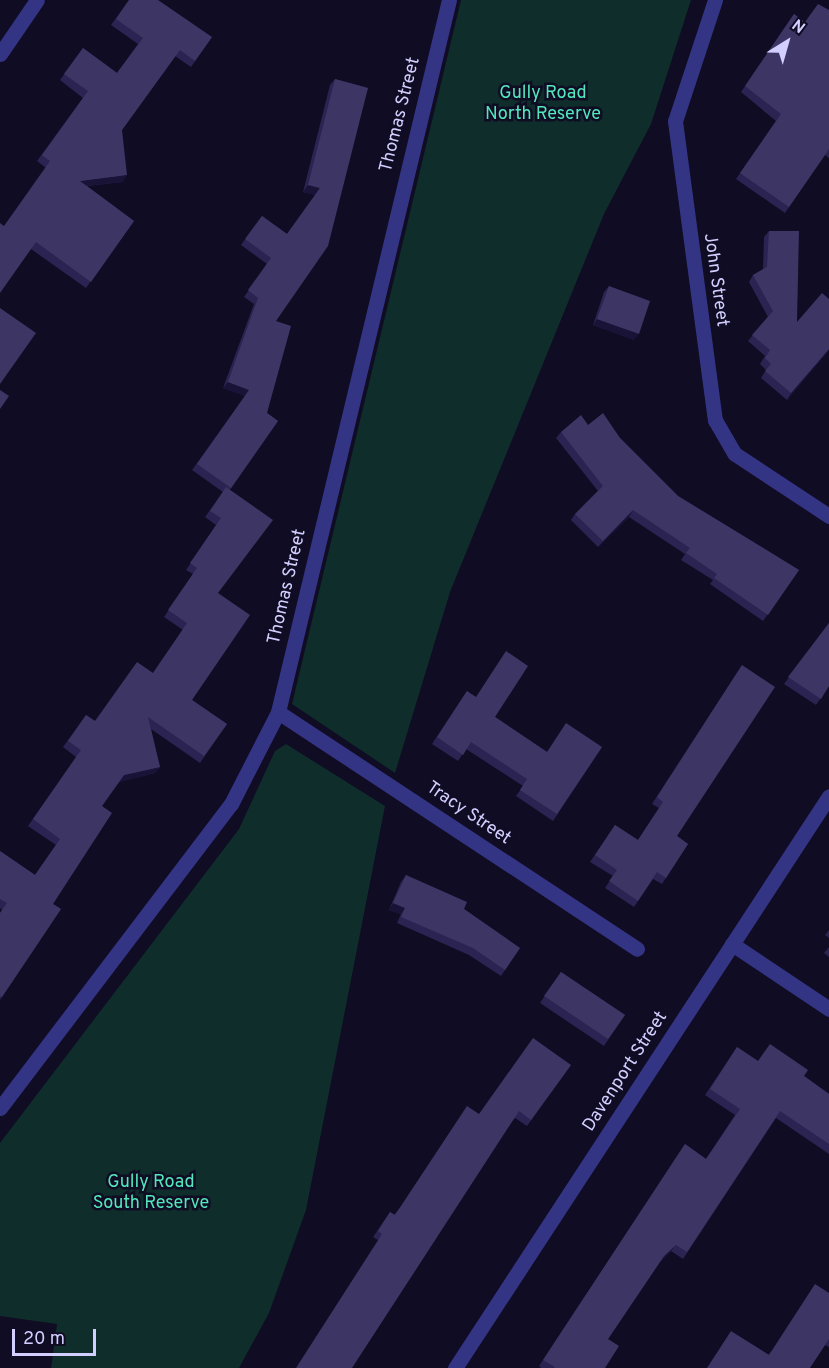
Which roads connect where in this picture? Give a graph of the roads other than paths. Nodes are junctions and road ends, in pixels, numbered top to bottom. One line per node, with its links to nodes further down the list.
1 (37, 0): 4 (street)
2 (449, 0): 6 (street, Thomas Street)
3 (715, 0): 5 (street, John Street)
4 (0, 54)
5 (829, 516)
6 (278, 712): 9 (street, Tracy Street); 11 (street, Thomas Street)
7 (829, 796): 8 (street, Davenport Street)
8 (732, 944): 10 (street); 12 (street, Davenport Street)
9 (637, 949)
10 (829, 1009)
11 (0, 1108)
12 (455, 1368)

